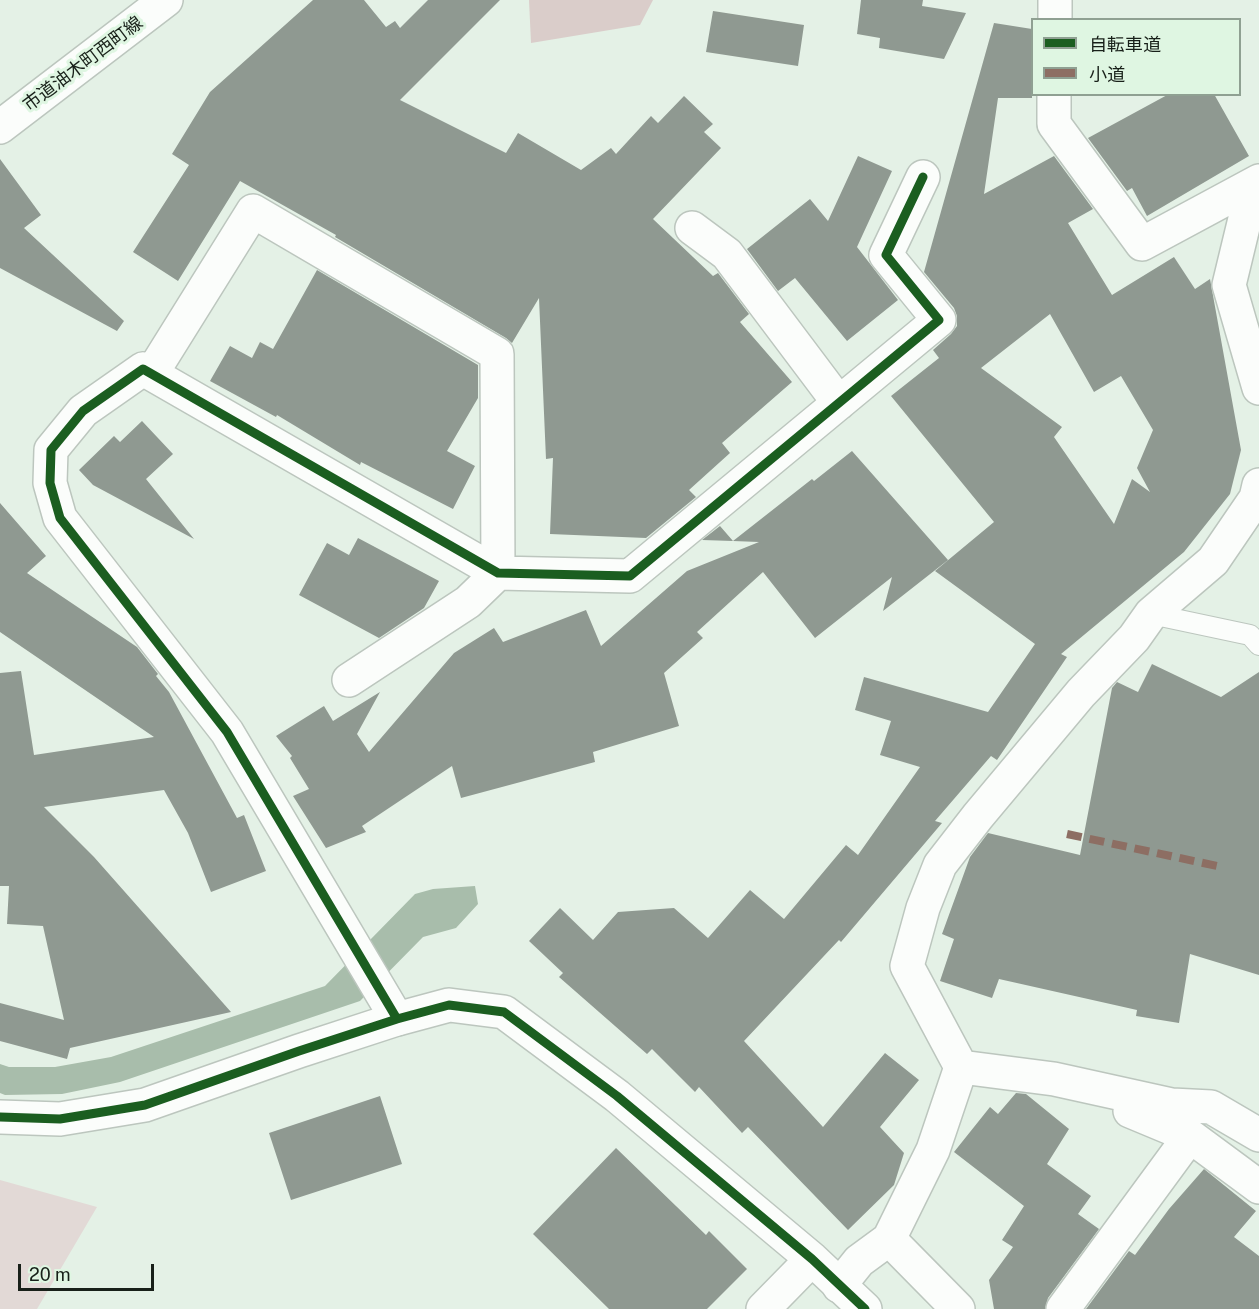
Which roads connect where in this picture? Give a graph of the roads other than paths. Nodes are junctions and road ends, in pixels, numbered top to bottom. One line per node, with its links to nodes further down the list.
1 (166, 0): 5 (street, 市道油木町西町線)
2 (1055, 0): 3 (street)
3 (1054, 18)
4 (1054, 96): 7 (street)
5 (0, 127)
6 (923, 177): 13 (street)
7 (1259, 183): 10 (street)
8 (692, 228): 13 (street)
9 (1259, 266): 10 (street)
10 (1229, 285): 12 (street)
11 (152, 373): 15 (street); 15 (street); 19 (street)
12 (1259, 388)
13 (839, 403): 15 (street)
14 (1259, 485): 16 (street)
15 (498, 573): 18 (street)
16 (1151, 614): 17 (lane); 20 (street)
17 (1259, 645)
18 (349, 680)
19 (397, 1019): 22 (street); 27 (street)
20 (961, 1067): 21 (street); 26 (street)
21 (1054, 1079): 23 (street); 24 (street)
22 (0, 1118)
23 (1259, 1135)
24 (1190, 1136): 25 (street); 32 (street)
25 (1259, 1187)
26 (889, 1239): 28 (street); 31 (street)
27 (812, 1259): 28 (street); 29 (street)
28 (839, 1286): 30 (street)
29 (763, 1309)
30 (865, 1309)
31 (958, 1309)
32 (1063, 1309)

